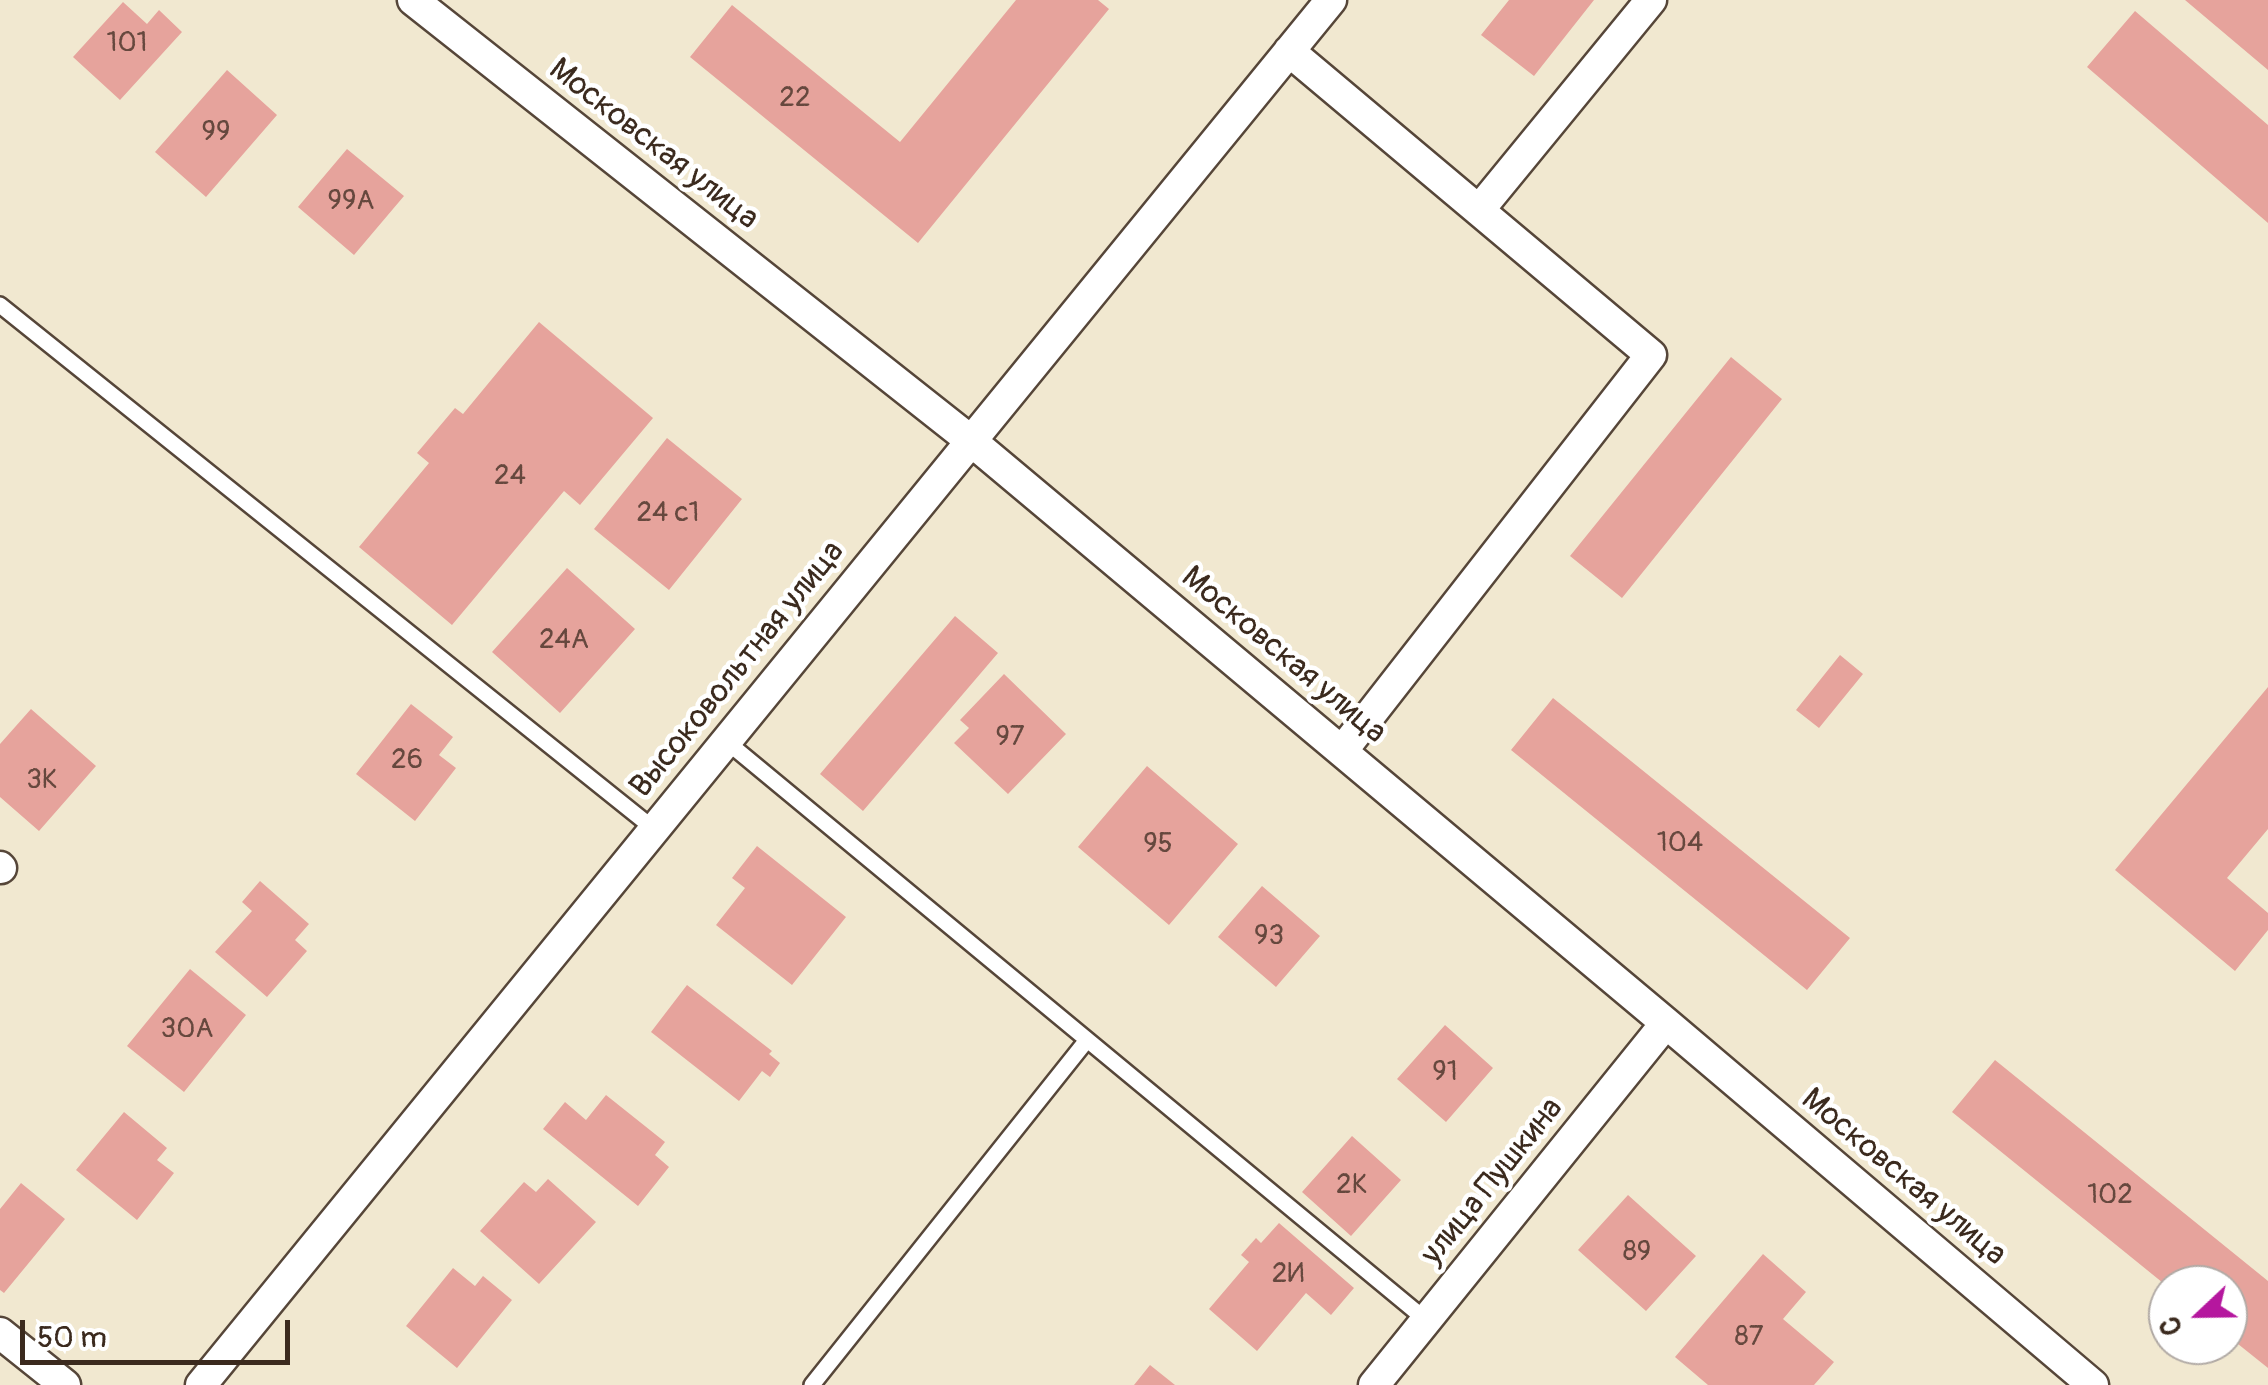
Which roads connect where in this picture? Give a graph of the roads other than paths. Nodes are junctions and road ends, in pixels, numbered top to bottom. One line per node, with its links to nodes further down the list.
1 (413, 0): 7 (street, Московская улица)
2 (1331, 0): 4 (street, Высоковольтная улица)
3 (1651, 0): 5 (street)
4 (1289, 50): 5 (street); 7 (street, Высоковольтная улица)
5 (1478, 210): 9 (street)
6 (0, 305): 10 (lane)
7 (970, 440): 8 (street, Высоковольтная улица); 9 (street, Московская улица)
8 (726, 741): 10 (street, Высоковольтная улица); 12 (lane)
9 (1342, 752): 11 (street, Московская улица)
10 (654, 829): 16 (street, Высоковольтная улица)
11 (1666, 1023): 13 (street, улица Пушкина); 19 (street, Московская улица)
12 (1088, 1040): 13 (lane); 17 (lane)
13 (1426, 1320): 18 (street, улица Пушкина)
14 (0, 1332): 15 (street)
15 (65, 1385)
16 (201, 1385)
17 (812, 1385)
18 (1374, 1385)
19 (2093, 1385)

